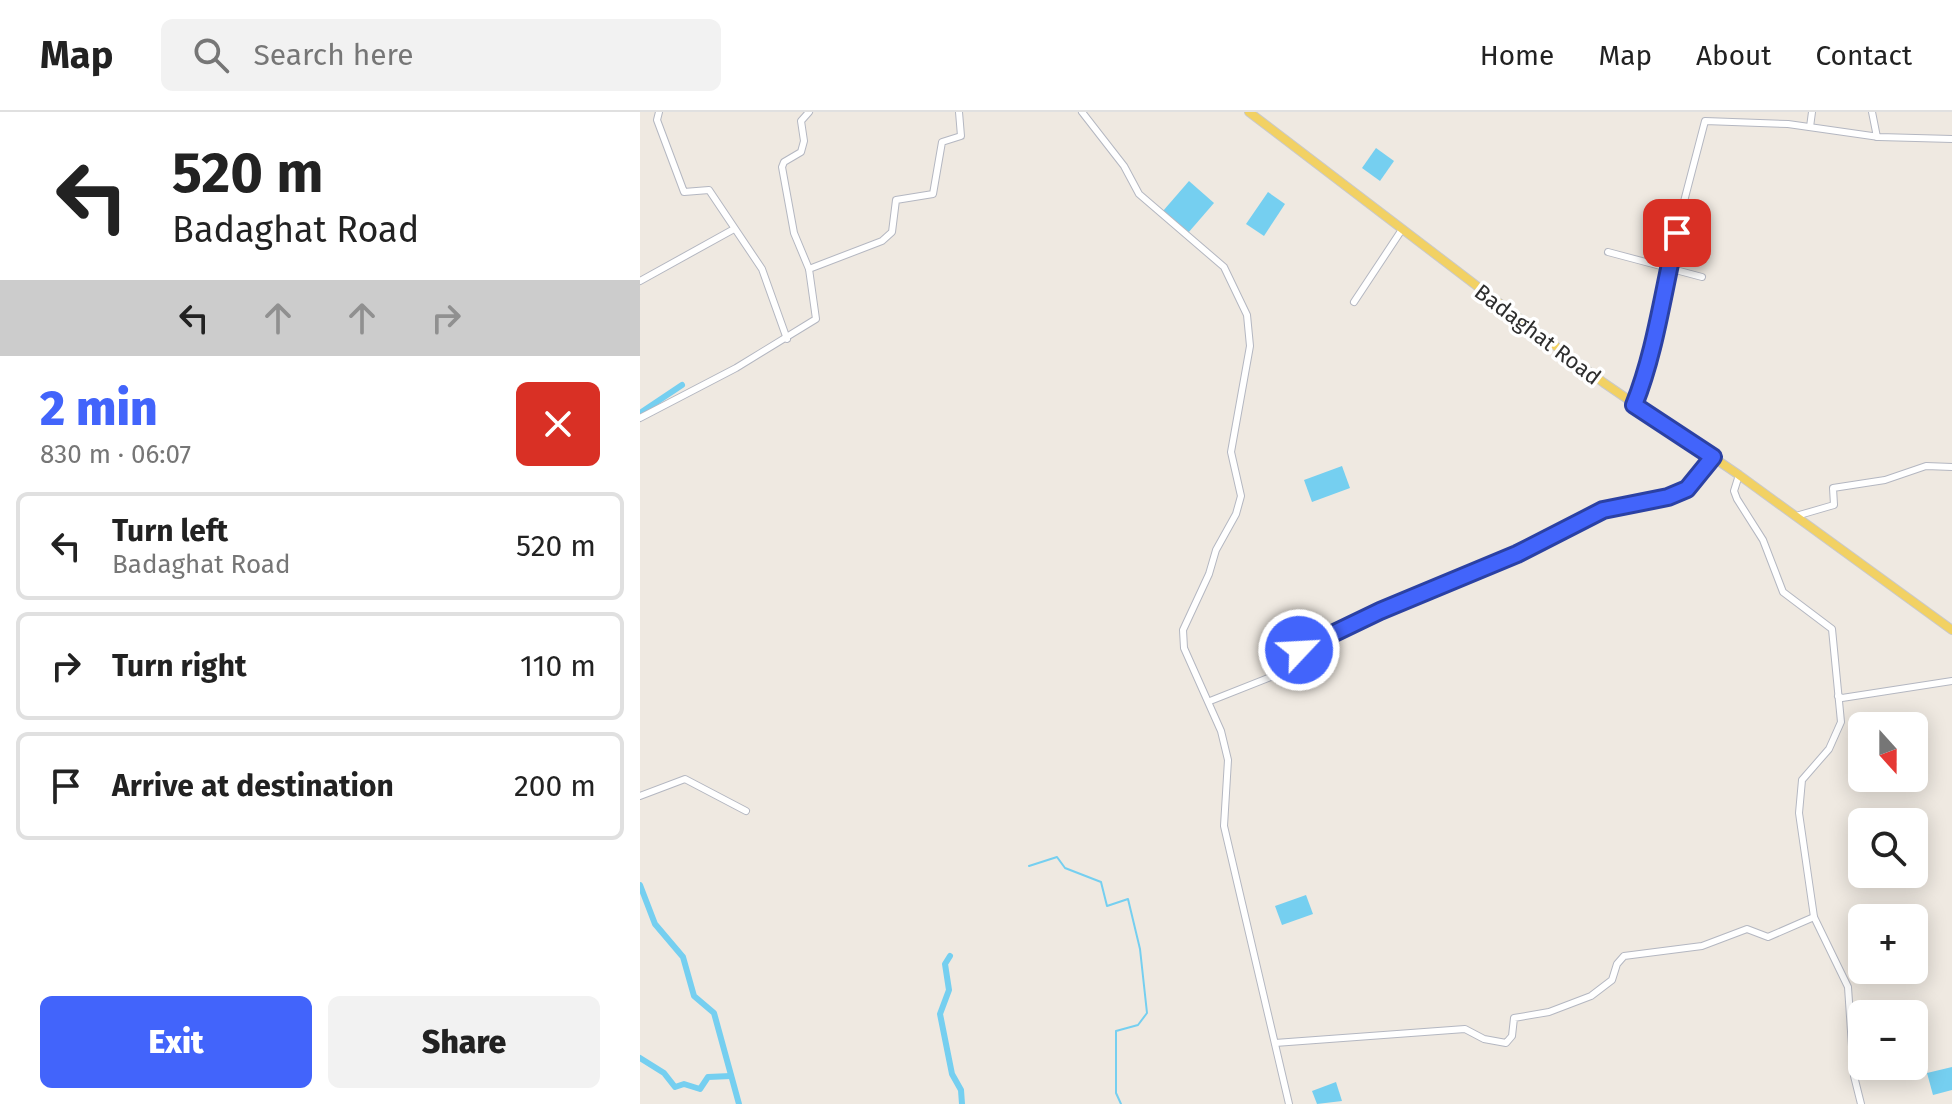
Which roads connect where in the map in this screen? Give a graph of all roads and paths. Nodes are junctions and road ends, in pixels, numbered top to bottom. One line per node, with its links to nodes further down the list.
1 (659, 112): 11 (street)
2 (809, 112): 15 (street)
3 (959, 112): 15 (street)
4 (1082, 112): 29 (street)
5 (1249, 112): 12 (main road, Badaghat Road)
6 (1812, 112): 8 (street)
7 (1872, 112): 9 (street)
8 (1810, 127): 9 (street); 14 (street)
9 (1877, 137): 10 (street)
10 (1952, 139)
11 (734, 229): 17 (street); 19 (street)
12 (1401, 231): 18 (street); 20 (main road, Badaghat Road)
13 (1608, 252): 14 (street)
14 (1669, 268): 16 (street); 20 (street)
15 (809, 269): 19 (street)
16 (1702, 277)
17 (640, 281)
18 (1354, 302)
19 (787, 339): 21 (street)
20 (1634, 405): 22 (main road, Badaghat Road)
21 (640, 418)
22 (1713, 457): 24 (main road, Badaghat Road); 29 (street)
23 (1952, 467): 25 (street)
24 (1739, 475): 25 (main road, Badaghat Road); 28 (street)
25 (1796, 516): 26 (main road, Badaghat Road)
26 (1952, 630)
27 (1952, 681): 28 (street)
28 (1837, 695): 32 (street)
29 (1210, 701): 33 (street)
30 (640, 796): 31 (street)
31 (746, 811)
32 (1814, 917): 33 (street); 35 (street)
33 (1275, 1043): 34 (street)
34 (1289, 1104)
35 (1861, 1104)

